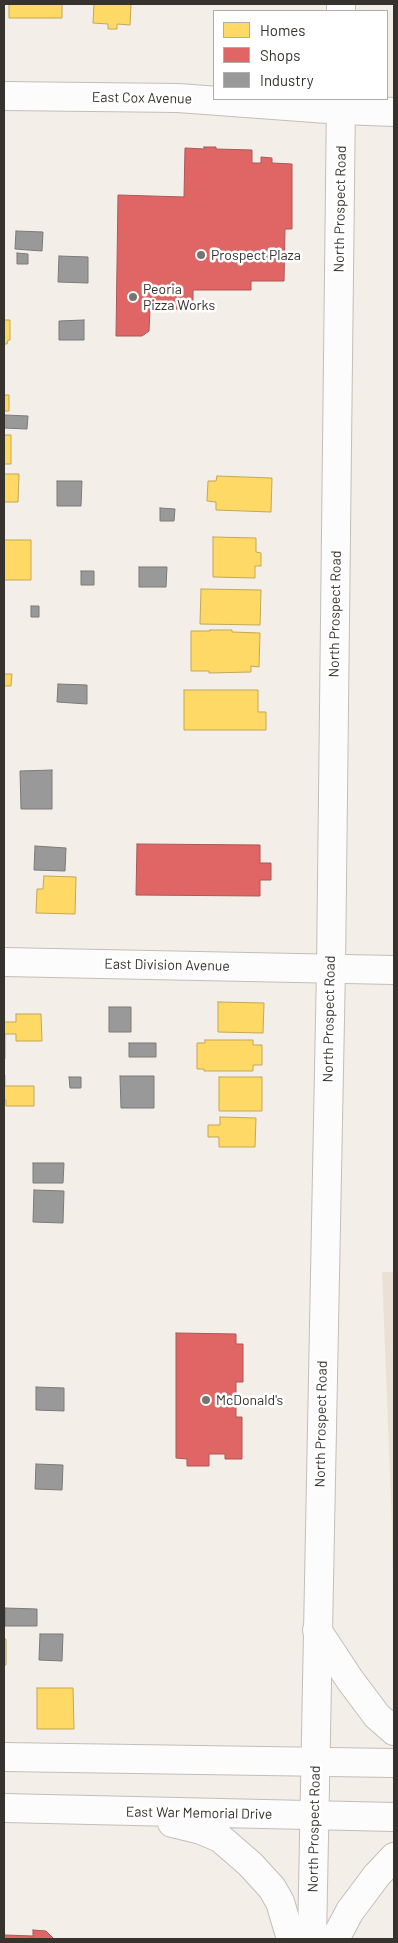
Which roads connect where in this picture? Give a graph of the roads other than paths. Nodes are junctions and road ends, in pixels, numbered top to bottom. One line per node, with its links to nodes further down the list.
1 (4, 96): 2 (main road, East Cox Avenue)
2 (213, 99)
3 (232, 100): 4 (main road, East Cox Avenue)
4 (341, 104): 5 (main road, East Cox Avenue); 7 (main road, North Prospect Road)
5 (394, 112)
6 (4, 962): 7 (main road, East Division Avenue)
7 (330, 968): 8 (main road, East Division Avenue); 9 (main road, North Prospect Road)
8 (394, 970)
9 (317, 1630): 10 (main road); 12 (main road, North Prospect Road)
10 (394, 1731)
11 (4, 1757): 12 (main road)
12 (315, 1762): 13 (main road); 15 (main road, North Prospect Road)
13 (394, 1764)
14 (4, 1809): 15 (main road, East War Memorial Drive); 18 (main road)
15 (314, 1816): 16 (main road, East War Memorial Drive); 19 (main road, North Prospect Road)
16 (394, 1817)
17 (394, 1857): 20 (main road)
18 (291, 1939)
19 (312, 1939)
20 (336, 1939)

